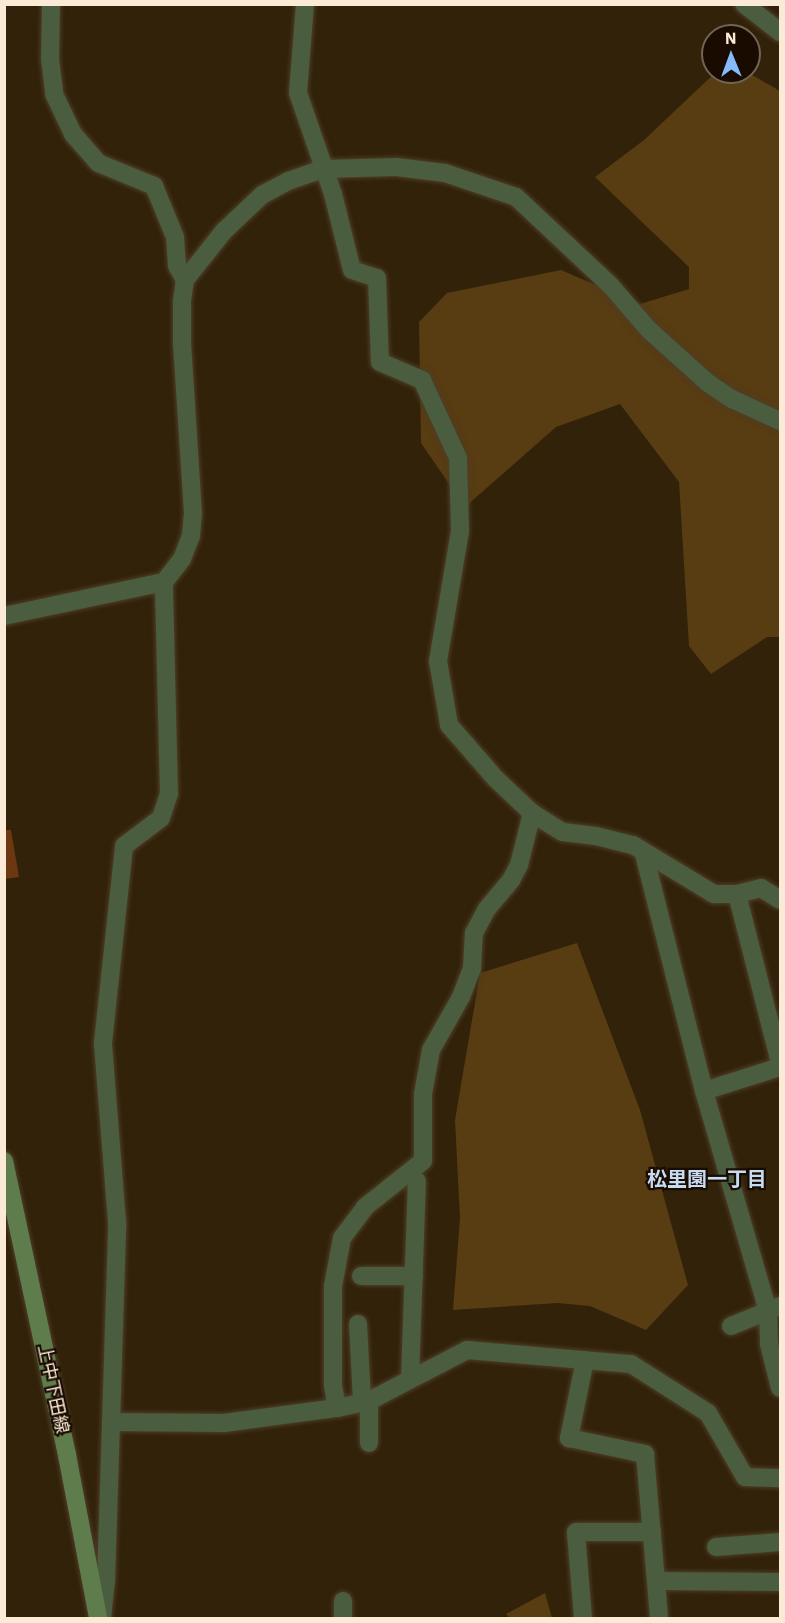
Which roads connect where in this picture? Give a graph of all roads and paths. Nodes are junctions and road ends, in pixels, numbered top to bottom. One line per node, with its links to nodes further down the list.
1 (51, 4): 6 (street)
2 (305, 4): 5 (street)
3 (744, 4): 4 (street)
4 (780, 32)
5 (323, 169): 6 (street); 7 (street); 10 (street)
6 (185, 280): 8 (street)
7 (780, 421)
8 (164, 582): 9 (street); 28 (street)
9 (4, 616)
10 (532, 813): 11 (street); 27 (street)
11 (645, 854): 12 (street); 15 (street)
12 (737, 894): 13 (street); 14 (street)
13 (780, 900)
14 (780, 1065): 15 (street)
15 (704, 1091): 20 (street)
16 (4, 1161): 36 (main road, 上中下田線)
17 (417, 1181): 19 (street)
18 (361, 1276): 19 (street)
19 (414, 1276): 24 (street)
20 (774, 1309): 22 (street); 25 (street)
21 (358, 1324): 26 (street)
22 (731, 1326)
23 (585, 1360): 24 (street); 30 (street); 31 (street)
24 (410, 1379): 26 (street)
25 (780, 1388)
26 (366, 1401): 27 (street); 29 (street)
27 (337, 1408): 28 (street)
28 (111, 1422): 36 (street)
29 (369, 1443)
30 (780, 1478)
31 (652, 1532): 34 (street); 37 (street)
32 (780, 1542): 33 (street)
33 (716, 1547)
34 (656, 1581): 35 (street); 38 (street)
35 (780, 1582)
36 (100, 1618)
37 (583, 1618)
38 (659, 1618)

